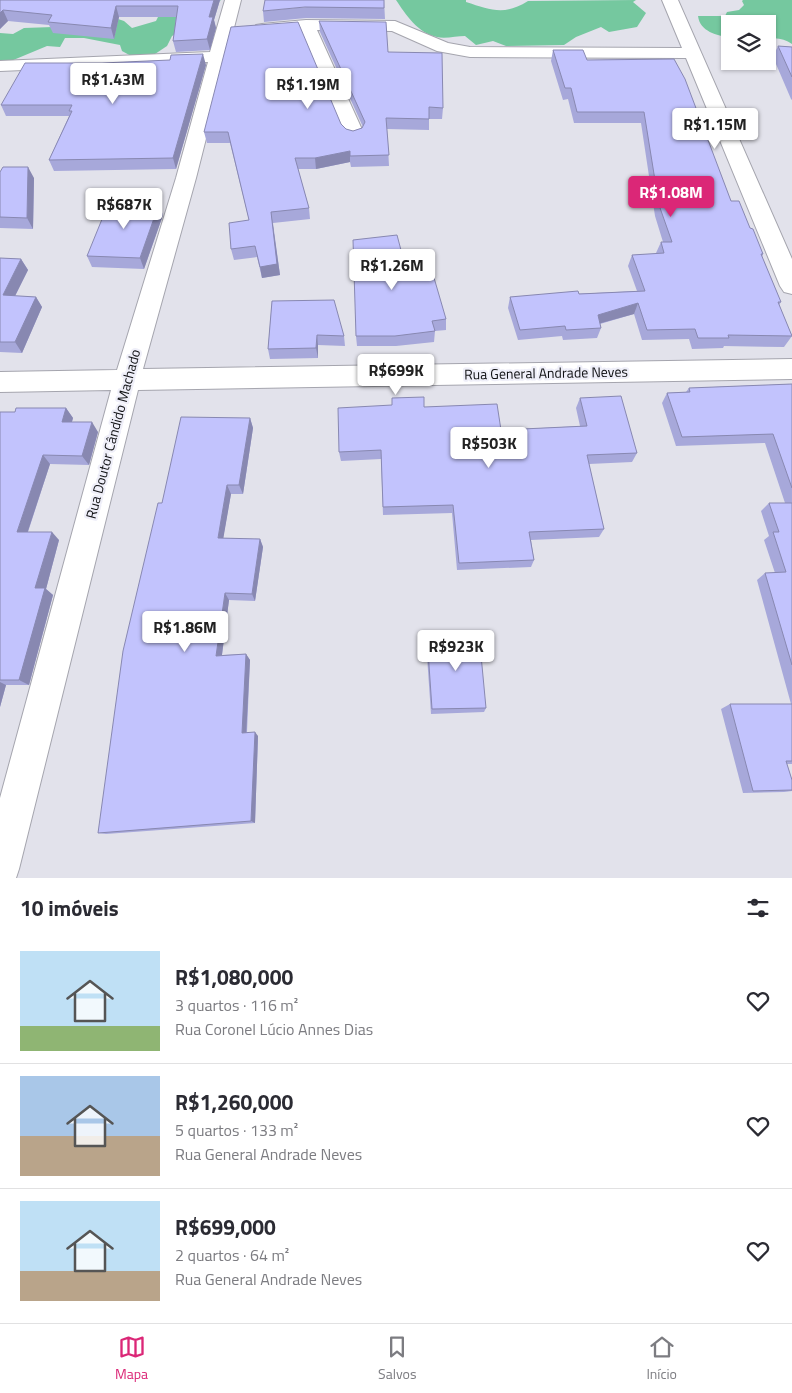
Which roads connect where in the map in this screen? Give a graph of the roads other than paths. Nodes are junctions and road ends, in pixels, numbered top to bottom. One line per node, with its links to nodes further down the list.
1 (234, 0): 4 (street, Rua Doutor Cândido Machado)
2 (670, 0): 5 (street)
3 (306, 25): 4 (street); 5 (street); 7 (street)
4 (222, 44): 6 (street); 10 (street, Rua Doutor Cândido Machado)
5 (693, 53): 8 (street)
6 (0, 66)
7 (354, 134)
8 (792, 286)
9 (792, 369): 10 (street, Rua General Andrade Neves)
10 (127, 380): 11 (street, Rua General Andrade Neves); 12 (street, Rua Doutor Cândido Machado)
11 (0, 382)
12 (0, 869)

